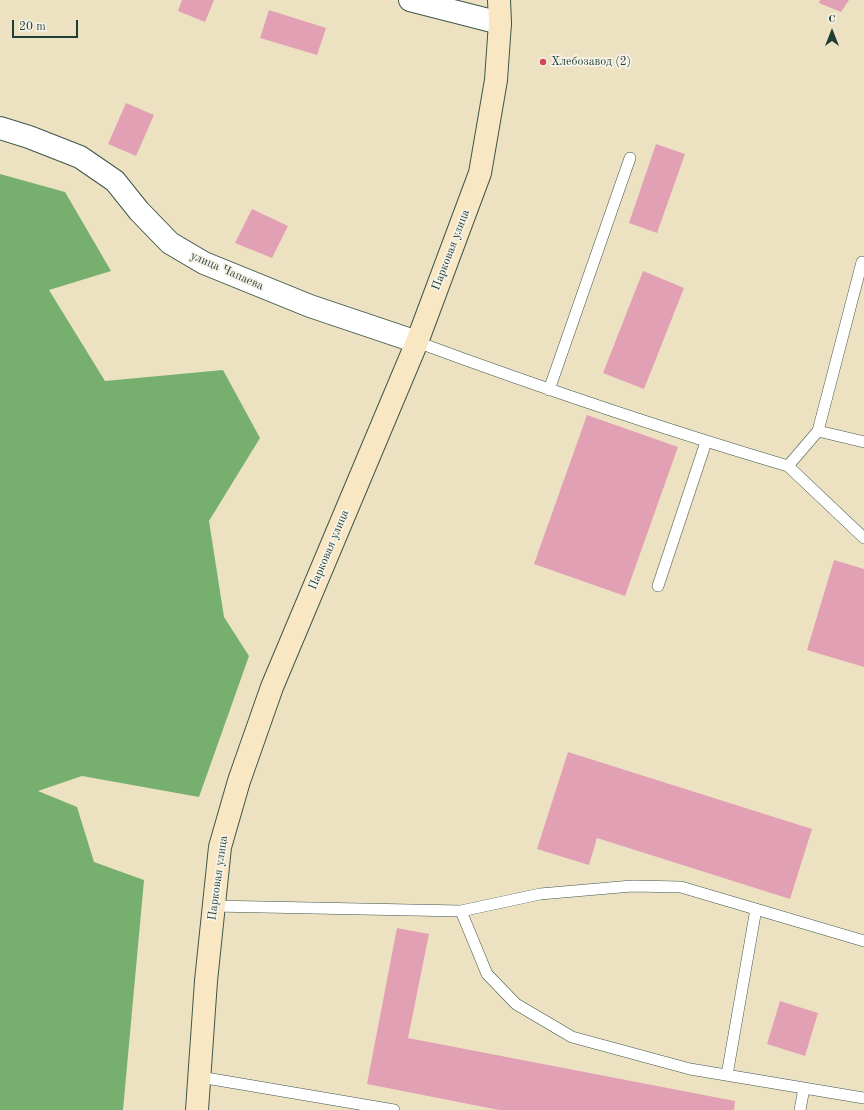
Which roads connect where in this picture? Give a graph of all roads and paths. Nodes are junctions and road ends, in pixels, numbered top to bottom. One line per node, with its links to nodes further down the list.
1 (410, 0): 3 (street)
2 (499, 0): 3 (main road, Парковая улица)
3 (500, 23): 7 (main road, Парковая улица)
4 (0, 128): 7 (street, улица Чапаева)
5 (630, 158): 8 (lane)
6 (862, 262): 9 (lane)
7 (417, 342): 8 (lane); 15 (main road, Парковая улица)
8 (549, 390): 10 (lane)
9 (818, 431): 11 (lane); 12 (lane)
10 (706, 442): 12 (lane); 14 (lane)
11 (864, 442)
12 (788, 466): 13 (lane)
13 (864, 538)
14 (658, 586)
15 (213, 906): 17 (lane); 20 (main road, Парковая улица)
16 (756, 909): 17 (lane); 18 (lane); 19 (lane)
17 (461, 910): 19 (lane)
18 (864, 941)
19 (727, 1075): 21 (lane)
20 (200, 1077): 23 (main road, Парковая улица); 24 (lane)
21 (804, 1088): 22 (lane); 25 (lane)
22 (864, 1098)
23 (198, 1110)
24 (394, 1110)
25 (800, 1110)

